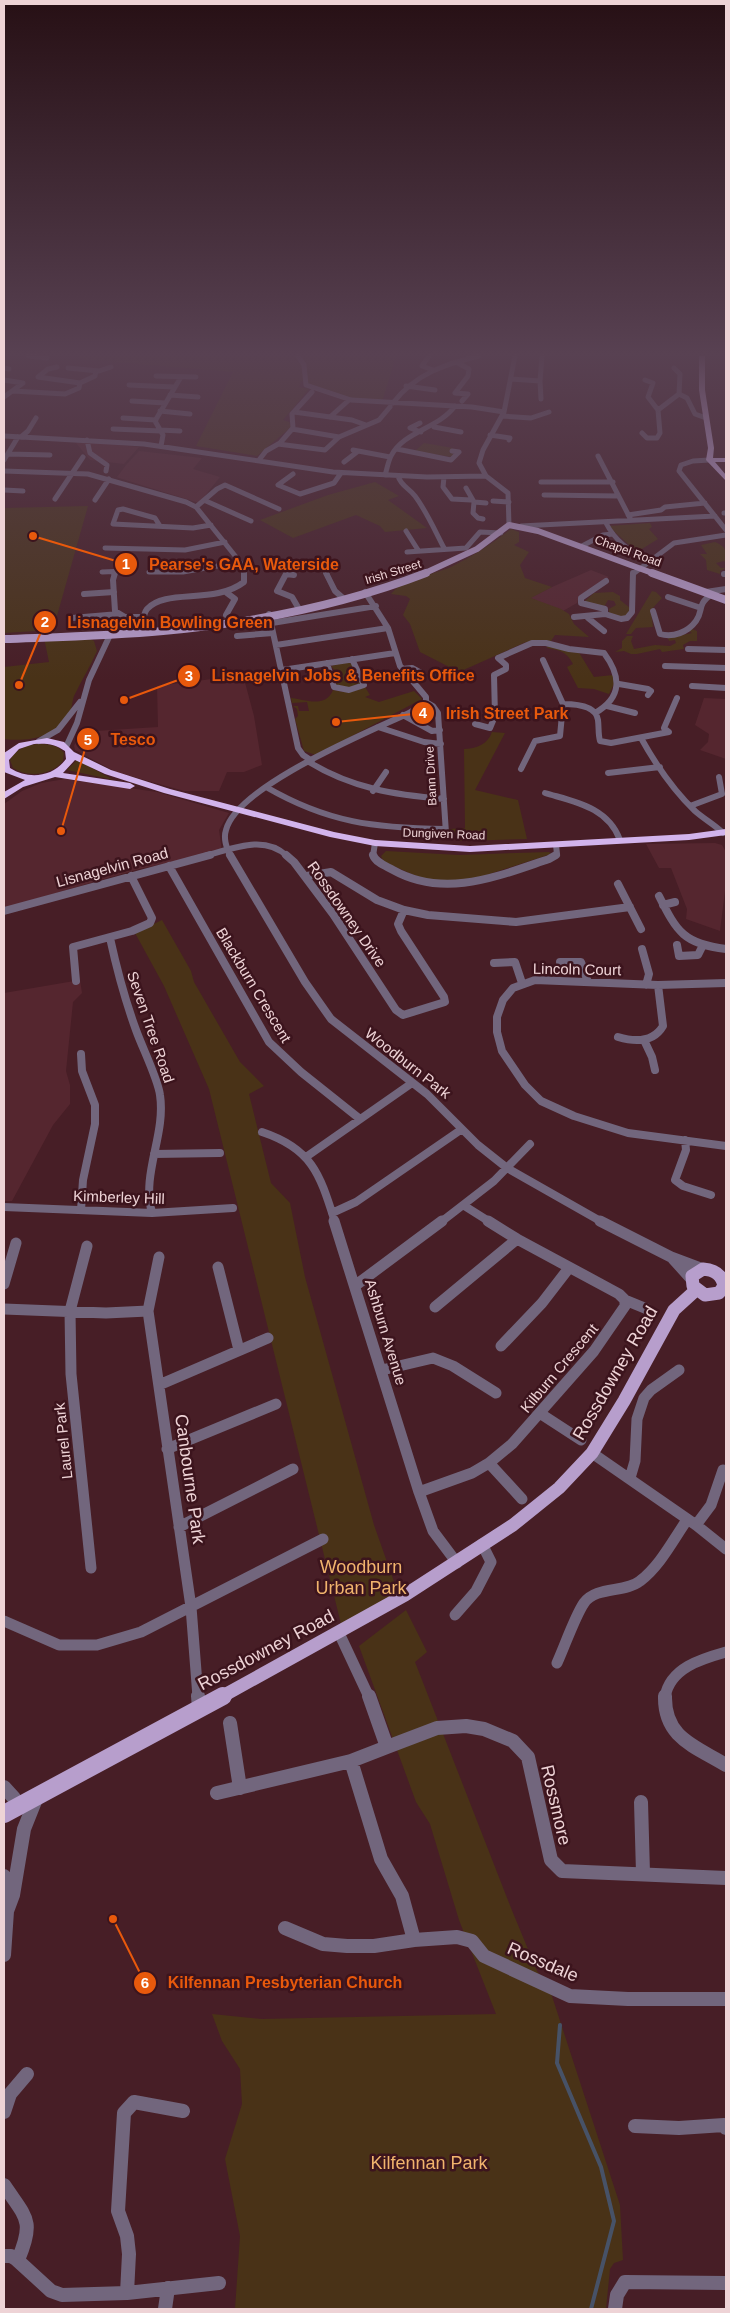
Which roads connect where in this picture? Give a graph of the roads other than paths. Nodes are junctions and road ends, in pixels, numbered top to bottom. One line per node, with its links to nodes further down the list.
1 (78, 464): 13 (street)
2 (105, 464): 12 (street)
3 (280, 464): 10 (street)
4 (300, 464): 10 (street)
5 (388, 464): 16 (street)
6 (479, 464): 18 (street)
7 (603, 464): 24 (street)
8 (684, 464): 38 (street)
9 (717, 464): 21 (highway)
10 (297, 467): 14 (street)
11 (4, 471): 13 (street)
12 (106, 471)
13 (72, 473): 20 (street); 31 (street)
14 (341, 473): 15 (street); 16 (street)
15 (293, 474)
16 (385, 475): 17 (street)
17 (398, 476): 19 (street); 62 (street)
18 (486, 476): 19 (street); 36 (street)
19 (444, 477): 34 (street)
20 (109, 479): 32 (street); 39 (street)
21 (726, 479)
22 (541, 482): 23 (street)
23 (564, 482): 24 (street); 29 (street)
24 (613, 482): 30 (street)
25 (466, 488): 34 (street)
26 (4, 490): 27 (street)
27 (23, 491)
28 (544, 495): 29 (street)
29 (568, 496): 30 (street)
30 (618, 496): 41 (street)
31 (55, 499)
32 (95, 500)
33 (206, 501): 39 (street); 40 (street); 44 (street)
34 (473, 501): 37 (street); 43 (street)
35 (493, 501): 36 (street)
36 (510, 502): 49 (street)
37 (486, 503)
38 (705, 503): 41 (street); 42 (street)
39 (196, 507): 48 (street)
40 (279, 509)
41 (628, 515): 45 (street)
42 (715, 516): 45 (street); 52 (street)
43 (483, 519)
44 (251, 521)
45 (632, 522): 46 (street)
46 (606, 523): 51 (street); 56 (street)
47 (113, 524): 50 (street); 50 (street); 54 (street)
48 (211, 525): 50 (street); 58 (street)
49 (509, 525): 51 (main road, Chapel Road); 55 (main road, Irish Street)
50 (160, 526)
51 (537, 527): 60 (main road, Chapel Road)
52 (726, 530)
53 (406, 531): 63 (street)
54 (109, 533)
55 (501, 533): 62 (street); 77 (main road, Irish Street)
56 (613, 534): 60 (street); 65 (street)
57 (726, 534): 59 (street)
58 (225, 542): 61 (street); 66 (street)
59 (674, 543): 65 (street)
60 (582, 546): 67 (main road, Chapel Road)
61 (106, 548)
62 (444, 548): 63 (street)
63 (418, 550): 64 (street)
64 (406, 552)
65 (650, 560): 67 (street)
66 (240, 562): 72 (street); 79 (street)
67 (640, 568): 80 (main road, Chapel Road); 90 (street)
68 (324, 569): 82 (street)
69 (102, 572): 70 (street)
70 (115, 572): 71 (street); 76 (street)
71 (127, 572)
72 (149, 572)
73 (294, 574): 86 (street)
74 (606, 581): 90 (street)
75 (726, 588): 80 (street)
76 (114, 592): 78 (street); 88 (street)
77 (365, 592): 82 (main road, Irish Street); 84 (street, Bann Drive)
78 (84, 593)
79 (227, 593): 91 (street); 92 (street)
80 (709, 593): 83 (main road, Chapel Road); 85 (street)
81 (668, 597): 85 (street)
82 (343, 598): 86 (main road, Irish Street)
83 (726, 600)
84 (376, 606): 96 (street); 97 (street, Bann Drive)
85 (698, 607): 87 (street)
86 (299, 609): 89 (main road, Irish Street)
87 (653, 611)
88 (119, 614): 92 (street); 93 (street)
89 (269, 614): 96 (street); 99 (main road, Irish Street)
90 (605, 614): 95 (street)
91 (226, 615)
92 (143, 617): 99 (street)
93 (72, 618)
94 (574, 618): 95 (street)
95 (588, 618): 98 (street)
96 (272, 622): 100 (street)
97 (388, 628): 104 (street); 107 (street, Bann Drive)
98 (604, 631)
99 (142, 632): 101 (main road, Irish Street)
100 (273, 633): 102 (street); 104 (street)
101 (110, 635): 103 (main road, Irish Street); 120 (street)
102 (237, 636)
103 (4, 639)
104 (276, 645): 114 (street)
105 (688, 648): 106 (street)
106 (726, 650)
107 (395, 653): 108 (street); 113 (street, Bann Drive)
108 (352, 659): 110 (street); 110 (street)
109 (543, 660): 123 (street)
110 (327, 663): 114 (street)
111 (665, 666): 112 (street)
112 (726, 668)
113 (402, 669): 115 (street); 122 (street, Bann Drive)
114 (282, 670): 137 (street)
115 (423, 674)
116 (619, 684): 119 (street); 124 (street); 128 (street)
117 (692, 686): 118 (street)
118 (726, 688)
119 (648, 695)
120 (85, 696): 132 (street); 136 (street)
121 (677, 698): 131 (street)
122 (426, 702): 127 (street, Woodburn Park); 130 (street, Bann Drive)
123 (563, 704): 125 (street); 140 (street)
124 (608, 706): 125 (street); 126 (street)
125 (595, 713): 131 (street)
126 (635, 713)
127 (403, 715): 129 (street, Woodburn Park); 130 (street)
128 (475, 724)
129 (378, 727): 135 (street); 137 (street, Woodburn Park)
130 (440, 730): 135 (street, Bann Drive)
131 (640, 738): 138 (street)
132 (39, 741): 134 (highway); 136 (highway, Dungiven Road)
133 (4, 742): 134 (highway)
134 (23, 744): 139 (highway)
135 (441, 744): 151 (street, Bann Drive)
136 (68, 750): 143 (highway); 148 (highway, Dungiven Road)
137 (311, 761): 146 (street, Woodburn Park); 147 (street)
138 (660, 767): 142 (street); 152 (street)
139 (4, 768): 145 (highway)
140 (521, 770)
141 (386, 772): 147 (street)
142 (608, 773)
143 (54, 774): 145 (highway); 148 (highway, Dungiven Road)
144 (719, 777): 152 (street)
145 (38, 778): 150 (highway)
146 (266, 787): 153 (street, Woodburn Park); 154 (street)
147 (372, 790): 151 (street)
148 (167, 791): 153 (highway, Dungiven Road)
149 (545, 793): 156 (street)
150 (4, 796)
151 (444, 799): 154 (street, Bann Drive)
152 (690, 806): 155 (street)
153 (240, 810): 157 (highway, Dungiven Road); 159 (street, Woodburn Park)
154 (445, 831)
155 (725, 834): 156 (highway, Dungiven Road)
156 (620, 840): 158 (highway, Dungiven Road)
157 (375, 843): 158 (highway, Dungiven Road); 158 (street)
158 (556, 845)
159 (228, 850): 160 (street, Lisnagelvin Road); 162 (street, Rossdowney Drive); 188 (street, Woodburn Park)
160 (169, 866): 161 (street, Lisnagelvin Road); 190 (street, Blackburn Crescent)
161 (131, 876): 169 (street, Lisnagelvin Road); 171 (street)
162 (306, 876): 168 (street); 168 (street, Rossdowney Drive)
163 (618, 884): 167 (street)
164 (659, 896): 166 (street)
165 (675, 902): 166 (street)
166 (663, 905): 173 (street)
167 (630, 908): 168 (street); 170 (street)
168 (404, 910)
169 (4, 911)
170 (641, 929)
171 (110, 938): 178 (street); 197 (street, Seven Tree Road)
172 (677, 945): 173 (street)
173 (702, 946): 175 (street)
174 (642, 949): 182 (street)
175 (726, 949)
176 (560, 962): 179 (street)
177 (494, 963): 180 (street)
178 (76, 981)
179 (588, 982): 180 (street, Lincoln Court); 182 (street, Lincoln Court)
180 (522, 983): 193 (street, Lincoln Court)
181 (726, 983): 183 (street, Lincoln Court)
182 (646, 984): 183 (street, Lincoln Court)
183 (658, 985): 185 (street)
184 (618, 1037): 185 (street)
185 (644, 1040): 187 (street)
186 (81, 1054): 189 (street)
187 (655, 1070)
188 (412, 1083): 190 (street); 191 (street, Woodburn Park)
189 (95, 1111): 204 (street)
190 (360, 1119): 198 (street)
191 (462, 1129): 199 (street, Woodburn Park); 206 (street)
192 (262, 1132): 198 (street, Ashburn Avenue)
193 (685, 1140): 195 (street, Lincoln Court); 200 (street)
194 (530, 1144): 199 (street)
195 (726, 1146)
196 (220, 1153): 197 (street)
197 (154, 1154): 205 (street, Seven Tree Road)
198 (306, 1157): 206 (street, Ashburn Avenue)
199 (507, 1168): 201 (street); 211 (street, Woodburn Park)
200 (711, 1195)
201 (463, 1205): 207 (street); 218 (street)
202 (4, 1207): 204 (street, Kimberley Hill)
203 (233, 1208): 205 (street, Kimberley Hill)
204 (81, 1210): 205 (street, Kimberley Hill)
205 (152, 1213)
206 (332, 1213): 218 (street, Ashburn Avenue)
207 (517, 1240): 213 (street); 221 (street)
208 (16, 1243): 216 (street)
209 (87, 1246): 224 (street, Laurel Park)
210 (160, 1256): 225 (street, Canbourne Park)
211 (672, 1257): 214 (street, Woodburn Park); 217 (street, Woodburn Park)
212 (218, 1266): 228 (street)
213 (569, 1268): 220 (street); 227 (street)
214 (703, 1269): 215 (main road); 217 (main road)
215 (722, 1271): 219 (main road)
216 (4, 1284)
217 (693, 1284): 219 (main road); 237 (main road, Rossdowney Road)
218 (356, 1285): 229 (street, Ashburn Avenue)
219 (723, 1296)
220 (625, 1300): 223 (street); 234 (street, Kilburn Crescent)
221 (435, 1308)
222 (4, 1309): 224 (street)
223 (647, 1309)
224 (70, 1311): 225 (street); 250 (street, Laurel Park)
225 (148, 1311): 231 (street, Canbourne Park)
226 (268, 1338): 228 (street)
227 (501, 1346)
228 (239, 1350): 231 (street)
229 (382, 1370): 232 (street); 242 (street, Ashburn Avenue)
230 (679, 1370): 241 (street)
231 (159, 1385): 236 (street, Canbourne Park)
232 (496, 1393)
233 (276, 1404): 236 (street)
234 (541, 1414): 235 (street); 238 (street, Kilburn Crescent)
235 (581, 1440)
236 (167, 1449): 245 (street, Canbourne Park)
237 (592, 1453): 241 (street); 247 (main road, Rossdowney Road)
238 (489, 1463): 242 (street, Kilburn Crescent); 243 (street)
239 (293, 1469): 245 (street)
240 (723, 1470): 244 (street)
241 (630, 1478): 244 (street)
242 (419, 1492): 249 (street, Ashburn Avenue)
243 (522, 1499)
244 (691, 1522): 248 (street); 256 (street)
245 (179, 1527): 251 (street, Canbourne Park)
246 (323, 1540): 251 (street)
247 (482, 1544): 249 (main road, Rossdowney Road); 252 (street)
248 (726, 1549)
249 (456, 1563): 254 (main road, Rossdowney Road)
250 (91, 1568)
251 (191, 1607): 253 (street); 257 (street, Canbourne Park)
252 (455, 1616)
253 (4, 1621)
254 (339, 1633): 257 (main road, Rossdowney Road); 259 (street)
255 (726, 1652): 261 (street)
256 (557, 1663)
257 (199, 1708): 265 (main road, Rossdowney Road)
258 (230, 1723): 263 (street)
259 (387, 1747): 260 (street, Rossmore); 269 (street, Rossmore)
260 (351, 1761): 263 (street, Rossmore); 274 (street)
261 (726, 1765)
262 (4, 1787): 267 (street)
263 (240, 1788): 264 (street, Rossmore)
264 (217, 1794)
265 (37, 1796): 267 (main road, Rossdowney Road); 272 (street)
266 (641, 1802): 269 (street)
267 (18, 1806): 268 (main road, Rossdowney Road)
268 (4, 1814)
269 (644, 1873): 271 (street, Rossmore)
270 (4, 1876): 272 (street)
271 (726, 1878)
272 (7, 1910): 275 (street)
273 (284, 1928): 274 (street, Rossdale)
274 (414, 1940): 276 (street, Rossdale)
275 (4, 1955)
276 (726, 1999)
277 (27, 2074): 279 (street)
278 (183, 2110): 287 (street)
279 (4, 2112)
280 (635, 2126): 281 (street)
281 (726, 2128)
282 (4, 2184): 283 (street)
283 (11, 2258): 287 (street)
284 (726, 2282): 289 (street)
285 (219, 2283): 286 (street)
286 (168, 2288): 287 (street); 288 (street)
287 (127, 2293)
288 (165, 2309)
289 (615, 2309)

